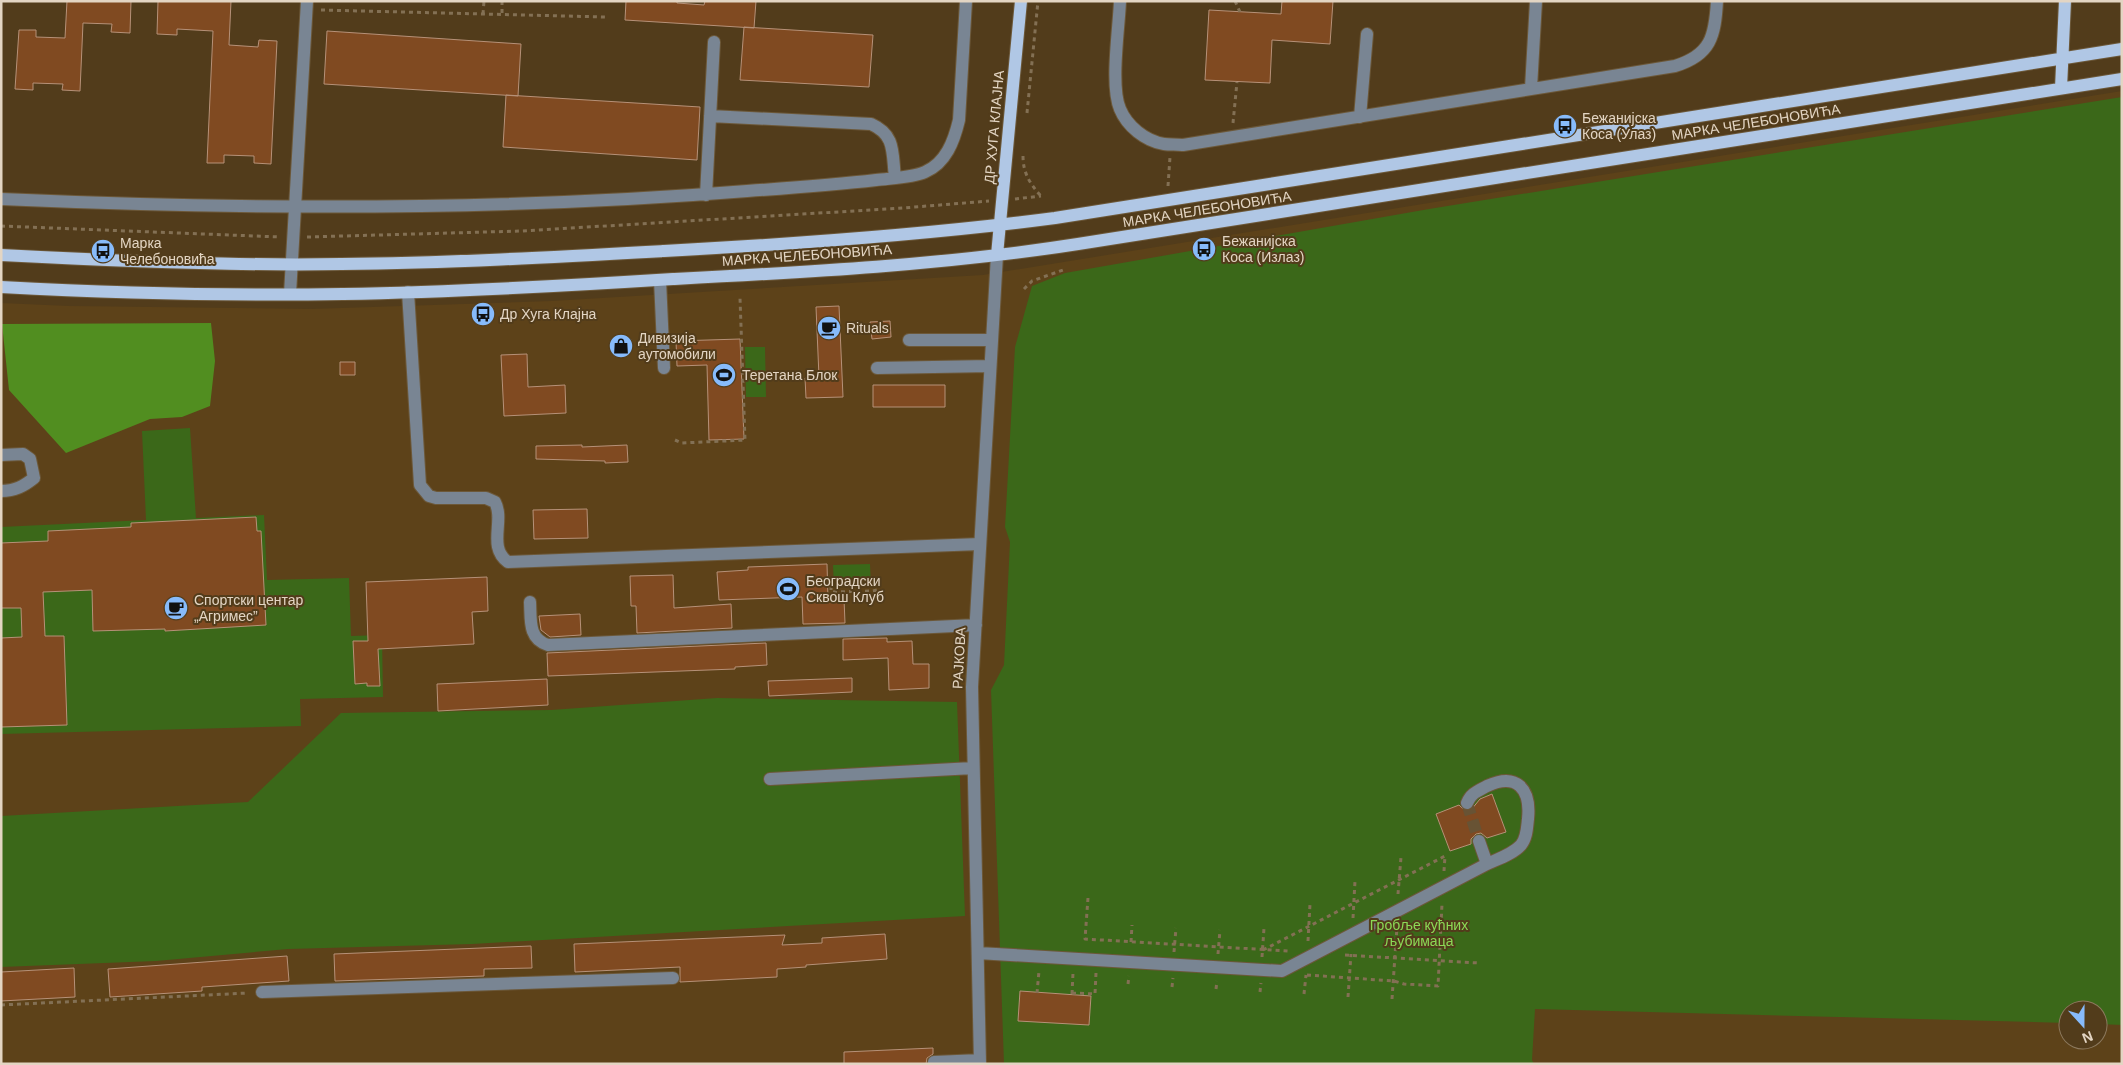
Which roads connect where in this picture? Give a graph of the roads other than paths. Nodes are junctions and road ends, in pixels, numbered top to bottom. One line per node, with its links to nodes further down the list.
1 (966, 1): 17 (street)
2 (1021, 1): 21 (main road, ДР ХУГА КЛАЈНА)
3 (1120, 1): 16 (street)
4 (1536, 1): 13 (street)
5 (1717, 1): 13 (street)
6 (2066, 1): 11 (main road)
7 (307, 5): 20 (street)
8 (1367, 34): 16 (street)
9 (714, 42): 15 (street)
10 (2122, 49): 11 (main road, МАРКА ЧЕЛЕБОНОВИЋА)
11 (2062, 58): 14 (main road); 21 (main road, МАРКА ЧЕЛЕБОНОВИЋА)
12 (2122, 79): 14 (main road, МАРКА ЧЕЛЕБОНОВИЋА)
13 (1532, 88): 16 (street)
14 (2061, 88): 23 (main road, МАРКА ЧЕЛЕБОНОВИЋА)
15 (710, 116): 17 (street); 18 (street)
16 (1360, 116)
17 (895, 178): 18 (street)
18 (706, 194): 20 (street)
19 (1, 199): 20 (street)
20 (294, 208): 24 (street)
21 (1000, 225): 23 (main road, ДР ХУГА КЛАЈНА); 24 (main road, МАРКА ЧЕЛЕБОНОВИЋА)
22 (1, 255): 24 (main road, МАРКА ЧЕЛЕБОНОВИЋА)
23 (997, 255): 25 (main road, МАРКА ЧЕЛЕБОНОВИЋА); 30 (street, РАЈКОВА)
24 (291, 264): 28 (street)
25 (660, 280): 27 (main road, МАРКА ЧЕЛЕБОНОВИЋА); 32 (street)
26 (1, 287): 28 (main road, МАРКА ЧЕЛЕБОНОВИЋА)
27 (408, 292): 28 (main road, МАРКА ЧЕЛЕБОНОВИЋА); 36 (street)
28 (290, 294)
29 (909, 340): 30 (street)
30 (992, 340): 31 (street, РАЈКОВА)
31 (990, 366): 33 (street); 36 (street, РАЈКОВА)
32 (664, 368)
33 (878, 368)
34 (1, 455): 35 (street)
35 (1, 491)
36 (980, 544): 38 (street, РАЈКОВА)
37 (530, 602): 38 (street)
38 (976, 625): 39 (street, РАЈКОВА)
39 (973, 768): 40 (street); 44 (street, РАЈКОВА)
40 (770, 778)
41 (1467, 803): 43 (street)
42 (1479, 841): 43 (street)
43 (1487, 864): 44 (street)
44 (978, 952): 48 (street, РАЈКОВА)
45 (673, 978): 46 (street)
46 (262, 992)
47 (934, 1062): 48 (street)
48 (980, 1062)

